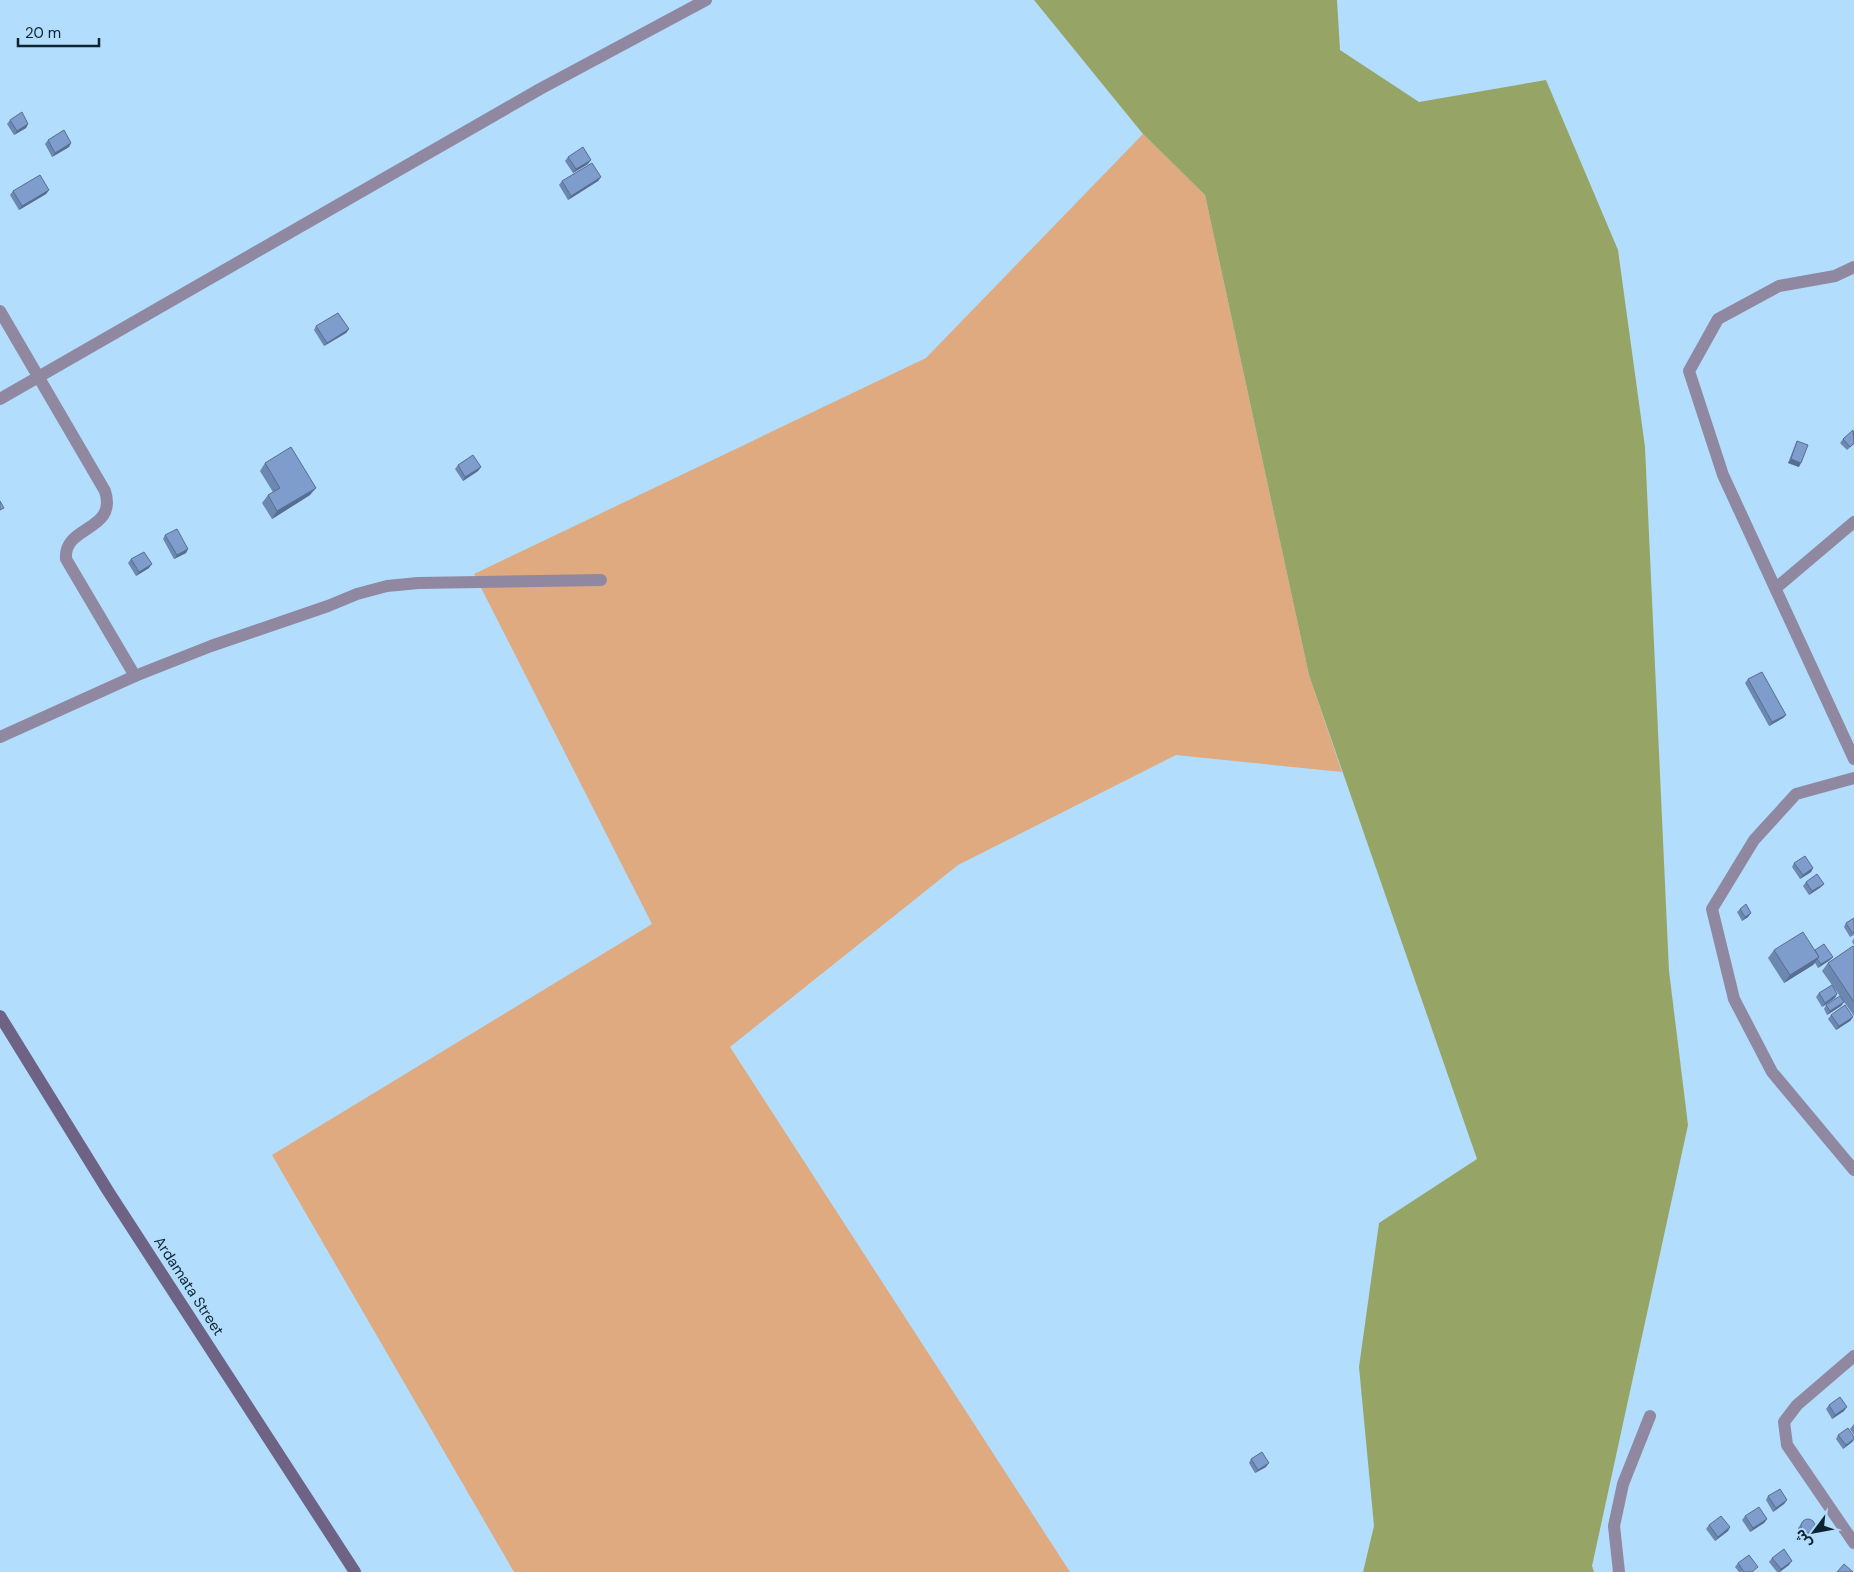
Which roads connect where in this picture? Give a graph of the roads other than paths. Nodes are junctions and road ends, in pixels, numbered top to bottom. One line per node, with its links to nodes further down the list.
1 (706, 0): 4 (street)
2 (1854, 267): 8 (street)
3 (0, 311): 4 (street)
4 (38, 376): 5 (street); 9 (street)
5 (0, 400)
6 (1854, 522): 8 (street)
7 (601, 580): 9 (street)
8 (1776, 588): 11 (street)
9 (135, 676): 10 (street)
10 (0, 736)
11 (1854, 759)
12 (1854, 778): 14 (street)
13 (0, 1016): 18 (main road, Ardamata Street)
14 (1854, 1170)
15 (1854, 1356): 17 (street)
16 (1650, 1416): 19 (street)
17 (1854, 1543)
18 (355, 1572)
19 (1619, 1572)

